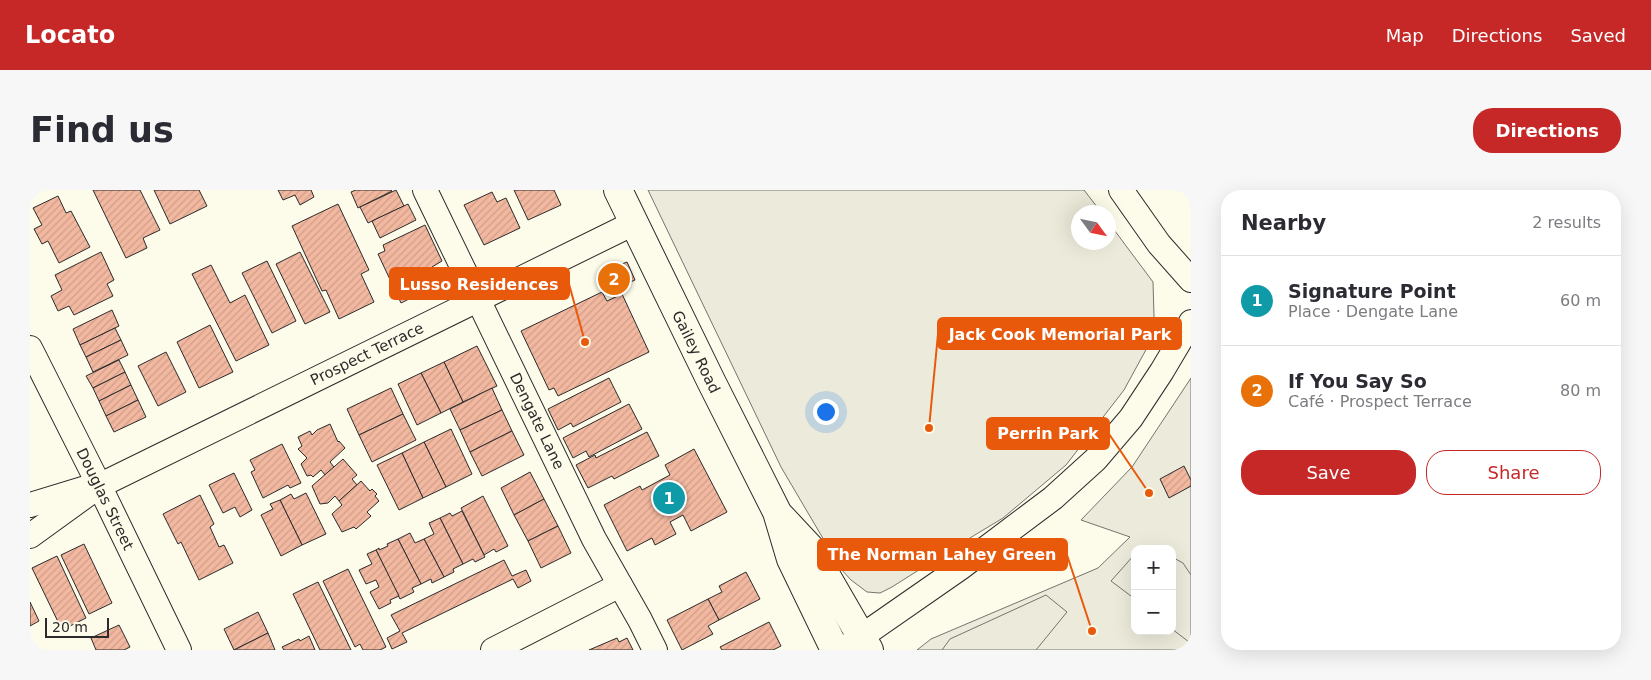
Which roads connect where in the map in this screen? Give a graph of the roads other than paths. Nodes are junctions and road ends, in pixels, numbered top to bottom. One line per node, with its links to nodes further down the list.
1 (425, 190): 6 (street, Dengate Lane)
2 (618, 190): 4 (main road, Gailey Road)
3 (1121, 190): 5 (street)
4 (634, 223): 6 (street, Prospect Terrace); 11 (main road, Gailey Road)
5 (1191, 280)
6 (478, 299): 9 (street, Prospect Terrace); 13 (street, Dengate Lane)
7 (1191, 322): 14 (street)
8 (30, 348): 9 (street, Douglas Street)
9 (99, 485): 10 (street, Prospect Terrace); 12 (street, Prospect Terrace); 15 (street, Douglas Street)
10 (30, 505)
11 (777, 512): 14 (main road, Gailey Road); 18 (main road, Gailey Road)
12 (30, 536)
13 (620, 585): 16 (street); 17 (street, Dengate Lane)
14 (858, 645)
15 (179, 650)
16 (493, 650)
17 (654, 650)
18 (836, 650)

